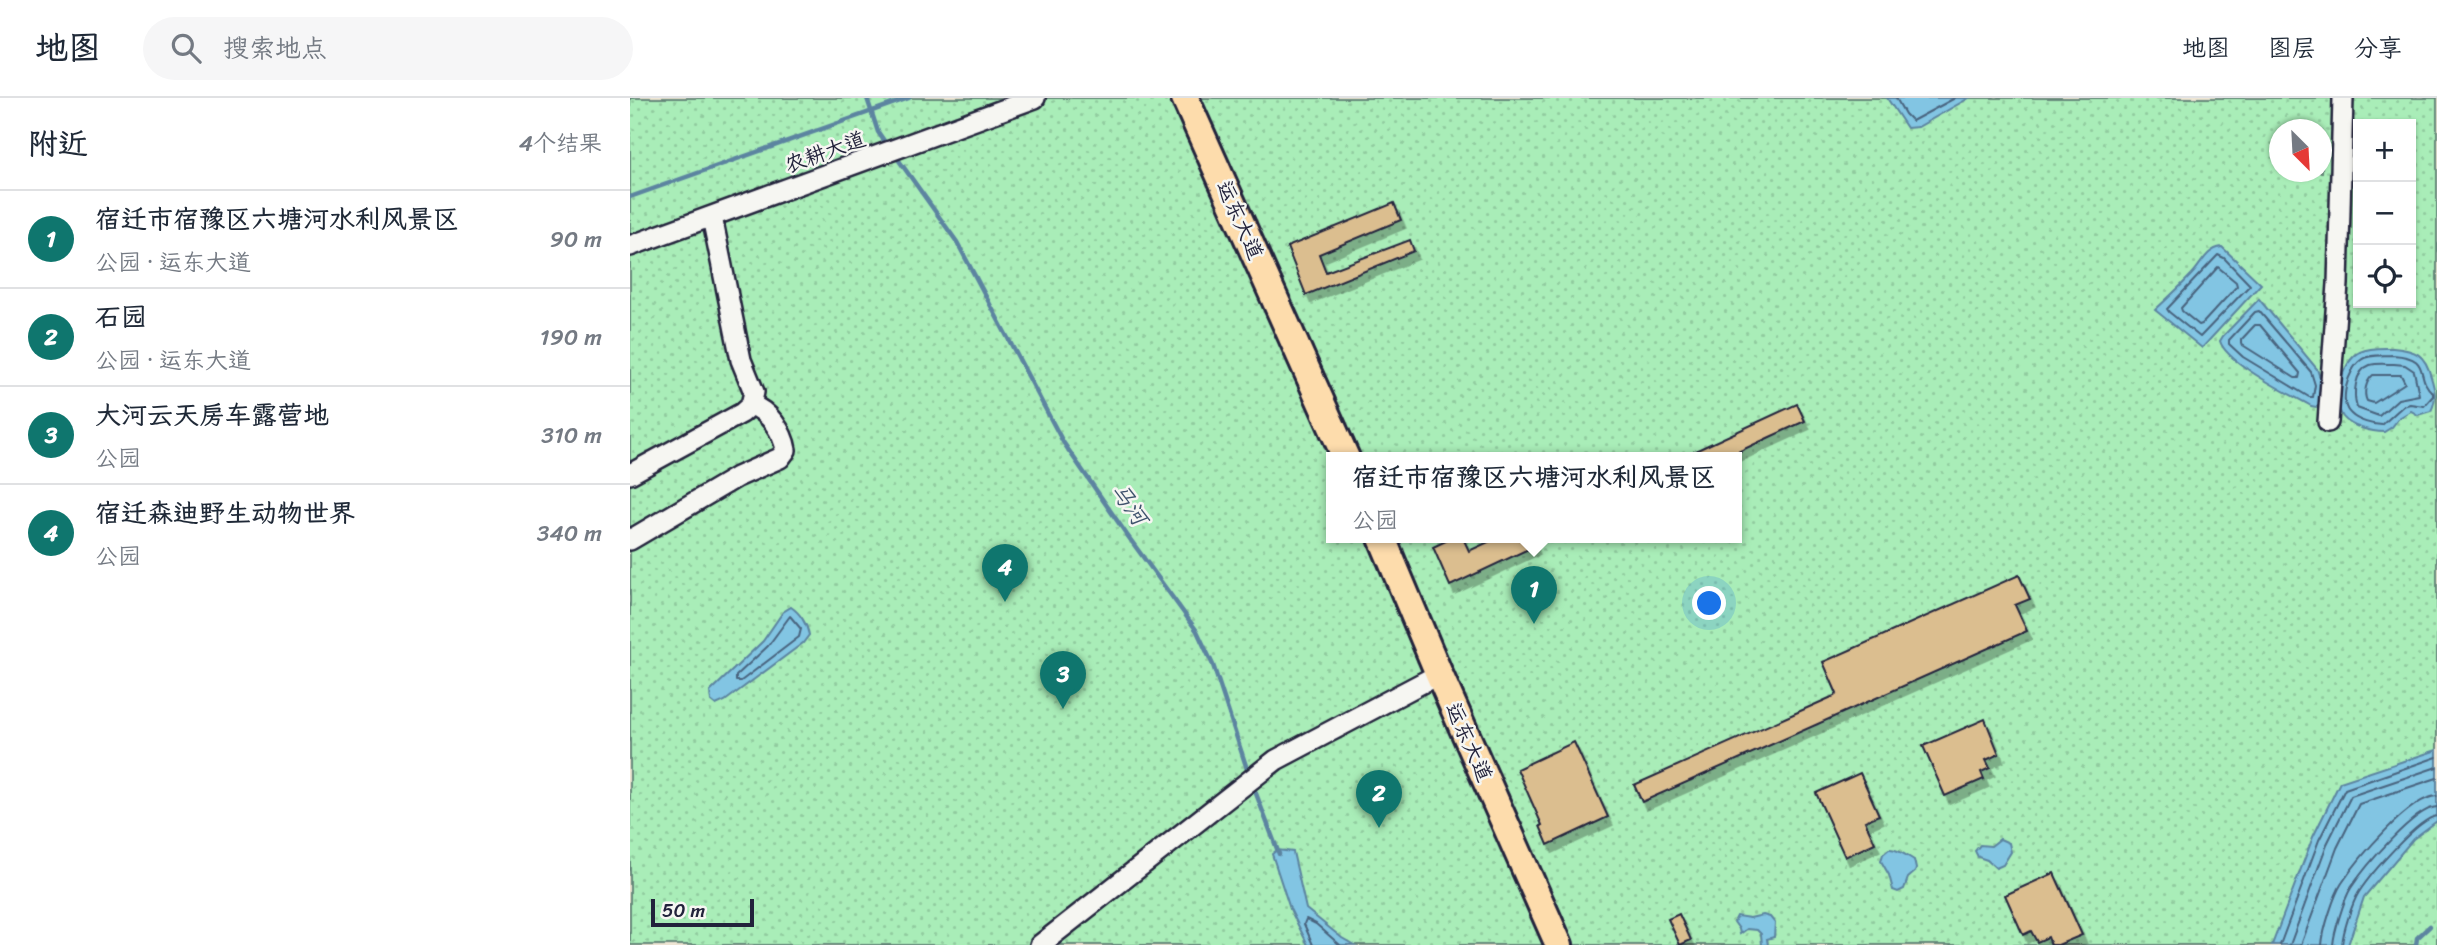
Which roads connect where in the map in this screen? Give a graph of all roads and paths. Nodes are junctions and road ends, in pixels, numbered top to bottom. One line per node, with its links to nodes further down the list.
1 (1035, 98): 4 (street, 农耕大道)
2 (1185, 98): 8 (main road, 运东大道)
3 (2343, 98): 7 (street)
4 (712, 217): 5 (street, 农耕大道); 6 (street)
5 (630, 246)
6 (751, 405): 9 (street); 10 (street)
7 (2328, 422)
8 (1343, 452)
9 (630, 474)
10 (630, 540)
11 (1384, 543): 12 (main road, 运东大道)
12 (1439, 674): 13 (street); 14 (main road, 运东大道)
13 (1040, 945)
14 (1559, 945)

